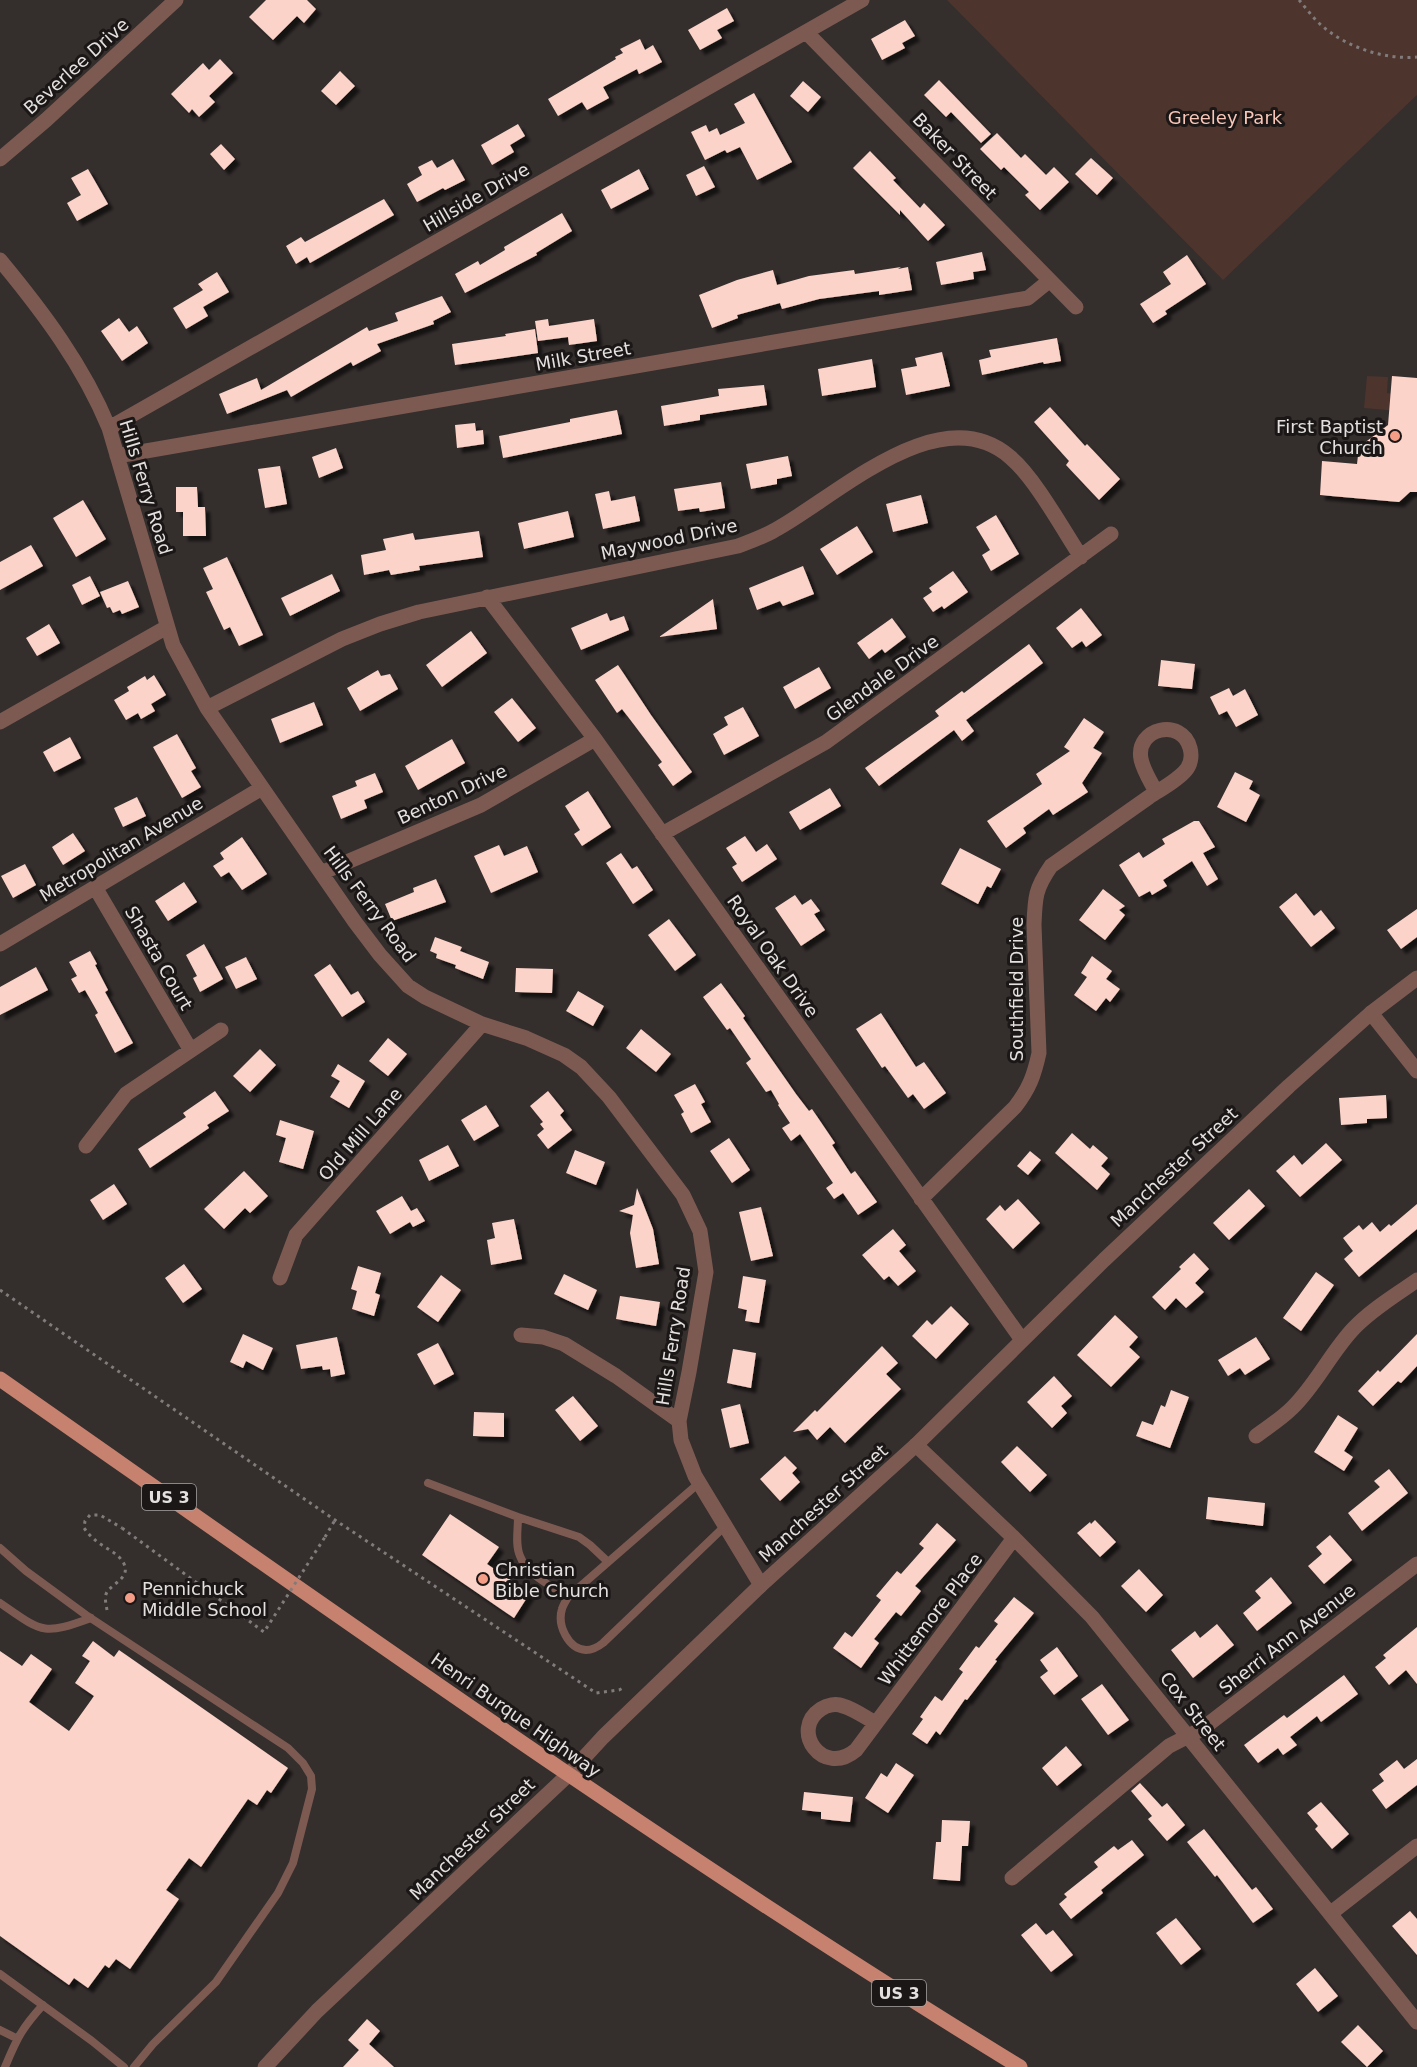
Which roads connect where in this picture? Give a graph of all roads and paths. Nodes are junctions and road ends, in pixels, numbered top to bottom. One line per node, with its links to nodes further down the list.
1 (176, 0): 6 (street, Beverlee Drive)
2 (862, 0): 4 (street, Hillside Drive)
3 (1299, 0): 5 (path)
4 (806, 32): 8 (street, Baker Street); 10 (street, Hillside Drive)
5 (1417, 57)
6 (0, 159)
7 (0, 260): 10 (street, Hills Ferry Road)
8 (1049, 281): 9 (street, Baker Street); 11 (street, Milk Street)
9 (1076, 307)
10 (109, 428): 11 (street, Hills Ferry Road)
11 (117, 456): 15 (street, Hills Ferry Road)
12 (1112, 534): 13 (street, Glendale Drive)
13 (1081, 556): 14 (street, Maywood Drive); 21 (street, Glendale Drive)
14 (487, 597): 16 (street, Maywood Drive); 18 (street, Royal Oak Drive)
15 (167, 627): 16 (street, Hills Ferry Road); 17 (street)
16 (207, 708): 19 (street, Hills Ferry Road)
17 (0, 722)
18 (595, 739): 21 (street, Royal Oak Drive); 22 (street, Benton Drive)
19 (262, 788): 22 (street, Hills Ferry Road); 23 (street, Metropolitan Avenue)
20 (1156, 792): 32 (street, Southfield Drive)
21 (662, 834): 32 (street, Royal Oak Drive)
22 (321, 873): 27 (street, Hills Ferry Road)
23 (95, 887): 24 (street, Metropolitan Avenue); 29 (street, Shasta Court)
24 (0, 944)
25 (1417, 978): 26 (street, Manchester Street)
26 (1371, 1013): 30 (street); 37 (street, Manchester Street)
27 (482, 1024): 33 (street, Old Mill Lane); 39 (street, Hills Ferry Road)
28 (221, 1030): 29 (street)
29 (190, 1049): 31 (street)
30 (1417, 1071)
31 (86, 1146)
32 (921, 1199): 37 (street, Royal Oak Drive)
33 (280, 1278)
34 (1417, 1281): 40 (street)
35 (0, 1290): 45 (path)
36 (521, 1335): 39 (street)
37 (1022, 1340): 41 (street, Manchester Street)
38 (0, 1379): 59 (main road, Henri Burque Highway / US 3)
39 (679, 1421): 43 (street, Hills Ferry Road)
40 (1256, 1436)
41 (916, 1445): 47 (street, Cox Street); 51 (street, Manchester Street)
42 (428, 1483): 44 (lane)
43 (699, 1483): 46 (street, Hills Ferry Road); 49 (lane)
44 (518, 1518): 49 (lane); 52 (lane)
45 (335, 1520): 54 (path, bridge); 56 (path)
46 (725, 1526): 51 (street, Hills Ferry Road); 52 (lane)
47 (1014, 1538): 57 (street, Whittemore Place); 58 (street, Cox Street)
48 (0, 1548): 55 (lane)
49 (607, 1562): 52 (lane)
50 (1417, 1564): 58 (street, Sherri Ann Avenue)
51 (761, 1585): 59 (street, Manchester Street)
52 (568, 1597)
53 (0, 1603): 55 (lane)
54 (107, 1610)
55 (91, 1618): 70 (lane)
56 (625, 1687)
57 (876, 1723)
58 (1188, 1737): 61 (street, Sherri Ann Avenue); 62 (street, Cox Street)
59 (568, 1775): 71 (street, Manchester Street); 72 (main road, Henri Burque Highway / US 3)
60 (1417, 1846): 62 (street)
61 (1012, 1878)
62 (1331, 1913): 65 (street, Cox Street)
63 (0, 1974): 64 (lane)
64 (43, 2005): 67 (lane); 69 (lane)
65 (1417, 2022)
66 (0, 2030): 67 (lane)
67 (16, 2038): 68 (lane)
68 (5, 2067)
69 (124, 2067)
70 (134, 2067)
71 (266, 2067)
72 (1020, 2067)

